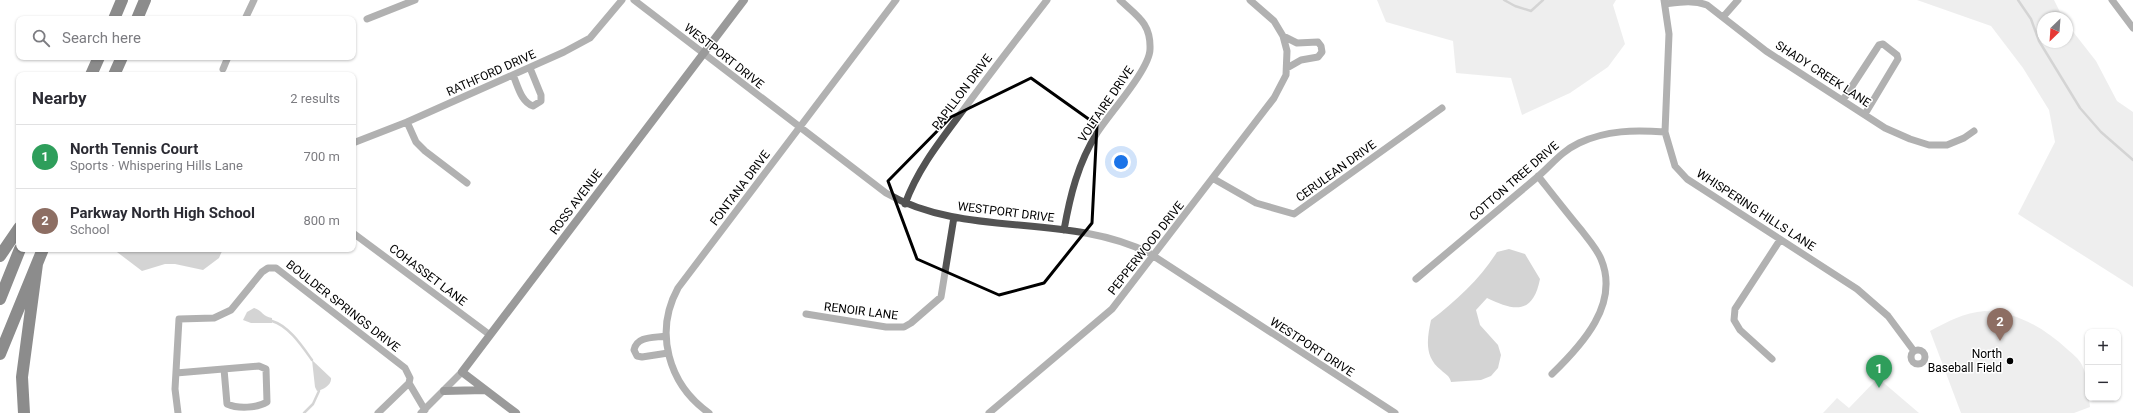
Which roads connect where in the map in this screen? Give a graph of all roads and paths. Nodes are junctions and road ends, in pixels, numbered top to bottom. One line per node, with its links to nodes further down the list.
1 (122, 0): 15 (highway)
2 (145, 0): 16 (highway)
3 (254, 0): 17 (street)
4 (415, 0): 19 (street)
5 (622, 0): 26 (street, RATHFORD DRIVE)
6 (634, 0): 22 (street, WESTPORT DRIVE)
7 (744, 0): 22 (street, ROSS AVENUE)
8 (896, 0): 36 (street, FONTANA DRIVE)
9 (1047, 0): 43 (street, PAPILLON DRIVE)
10 (1120, 0): 45 (street, VOLTAIRE DRIVE)
11 (1250, 0): 21 (street, PEPPERWOOD DRIVE)
12 (1738, 0): 18 (street)
13 (2112, 0): 20 (street)
14 (1665, 2): 18 (street, SHADY CREEK LANE); 38 (street, WHISPERING HILLS LANE)
15 (115, 16)
16 (138, 16)
17 (246, 16)
18 (1723, 17): 32 (street, SHADY CREEK LANE)
19 (367, 19)
20 (2133, 28)
21 (1283, 36): 27 (street, PEPPERWOOD DRIVE); 27 (street)
22 (703, 54): 36 (street, WESTPORT DRIVE); 57 (street, ROSS AVENUE)
23 (98, 60): 29 (highway)
24 (121, 60): 30 (highway)
25 (227, 60): 28 (street)
26 (530, 68): 31 (street, RATHFORD DRIVE); 31 (street)
27 (1287, 68): 41 (street, PEPPERWOOD DRIVE)
28 (223, 69)
29 (93, 72)
30 (115, 72)
31 (513, 75): 35 (street, RATHFORD DRIVE)
32 (1842, 100): 34 (street, SHADY CREEK LANE); 34 (street)
33 (1442, 108): 41 (street, CERULEAN DRIVE)
34 (1865, 114): 37 (street, SHADY CREEK LANE)
35 (408, 122): 39 (street, RATHFORD DRIVE); 42 (street)
36 (800, 128): 43 (street, WESTPORT DRIVE); 58 (street, FONTANA DRIVE)
37 (1974, 131)
38 (1665, 132): 40 (street, COTTON TREE DRIVE); 48 (street, WHISPERING HILLS LANE)
39 (356, 142)
40 (1538, 176): 54 (street, COTTON TREE DRIVE); 66 (street)
41 (1214, 179): 52 (street, PEPPERWOOD DRIVE)
42 (467, 183)
43 (905, 204): 44 (street, WESTPORT DRIVE)
44 (954, 217): 45 (street, WESTPORT DRIVE); 56 (street, RENOIR LANE)
45 (1064, 230): 52 (street, WESTPORT DRIVE)
46 (16, 232): 51 (highway)
47 (356, 235): 57 (street, COHASSET LANE)
48 (1780, 240): 59 (street, WHISPERING HILLS LANE); 62 (street)
49 (19, 252): 55 (highway)
50 (42, 252): 53 (highway)
51 (0, 256)
52 (1153, 257): 76 (street, PEPPERWOOD DRIVE); 77 (street, WESTPORT DRIVE)
53 (37, 264): 61 (highway); 71 (highway)
54 (1416, 279)
55 (0, 299)
56 (806, 314)
57 (490, 335): 64 (street, ROSS AVENUE)
58 (666, 336): 60 (street); 60 (street)
59 (1914, 351)
60 (668, 353): 75 (street)
61 (0, 354)
62 (1772, 359)
63 (224, 369): 63 (street); 65 (street)
64 (462, 372): 68 (street); 69 (street, ROSS AVENUE)
65 (176, 373): 67 (street, BOULDER SPRINGS DRIVE); 72 (street)
66 (1552, 374)
67 (409, 384): 70 (street); 73 (street)
68 (485, 390): 69 (street); 74 (street)
69 (444, 391): 70 (street, ROSS AVENUE)
70 (423, 411)
71 (24, 413)
72 (178, 413)
73 (378, 413)
74 (516, 413)
75 (709, 413)
76 (990, 413)
77 (1395, 413)

